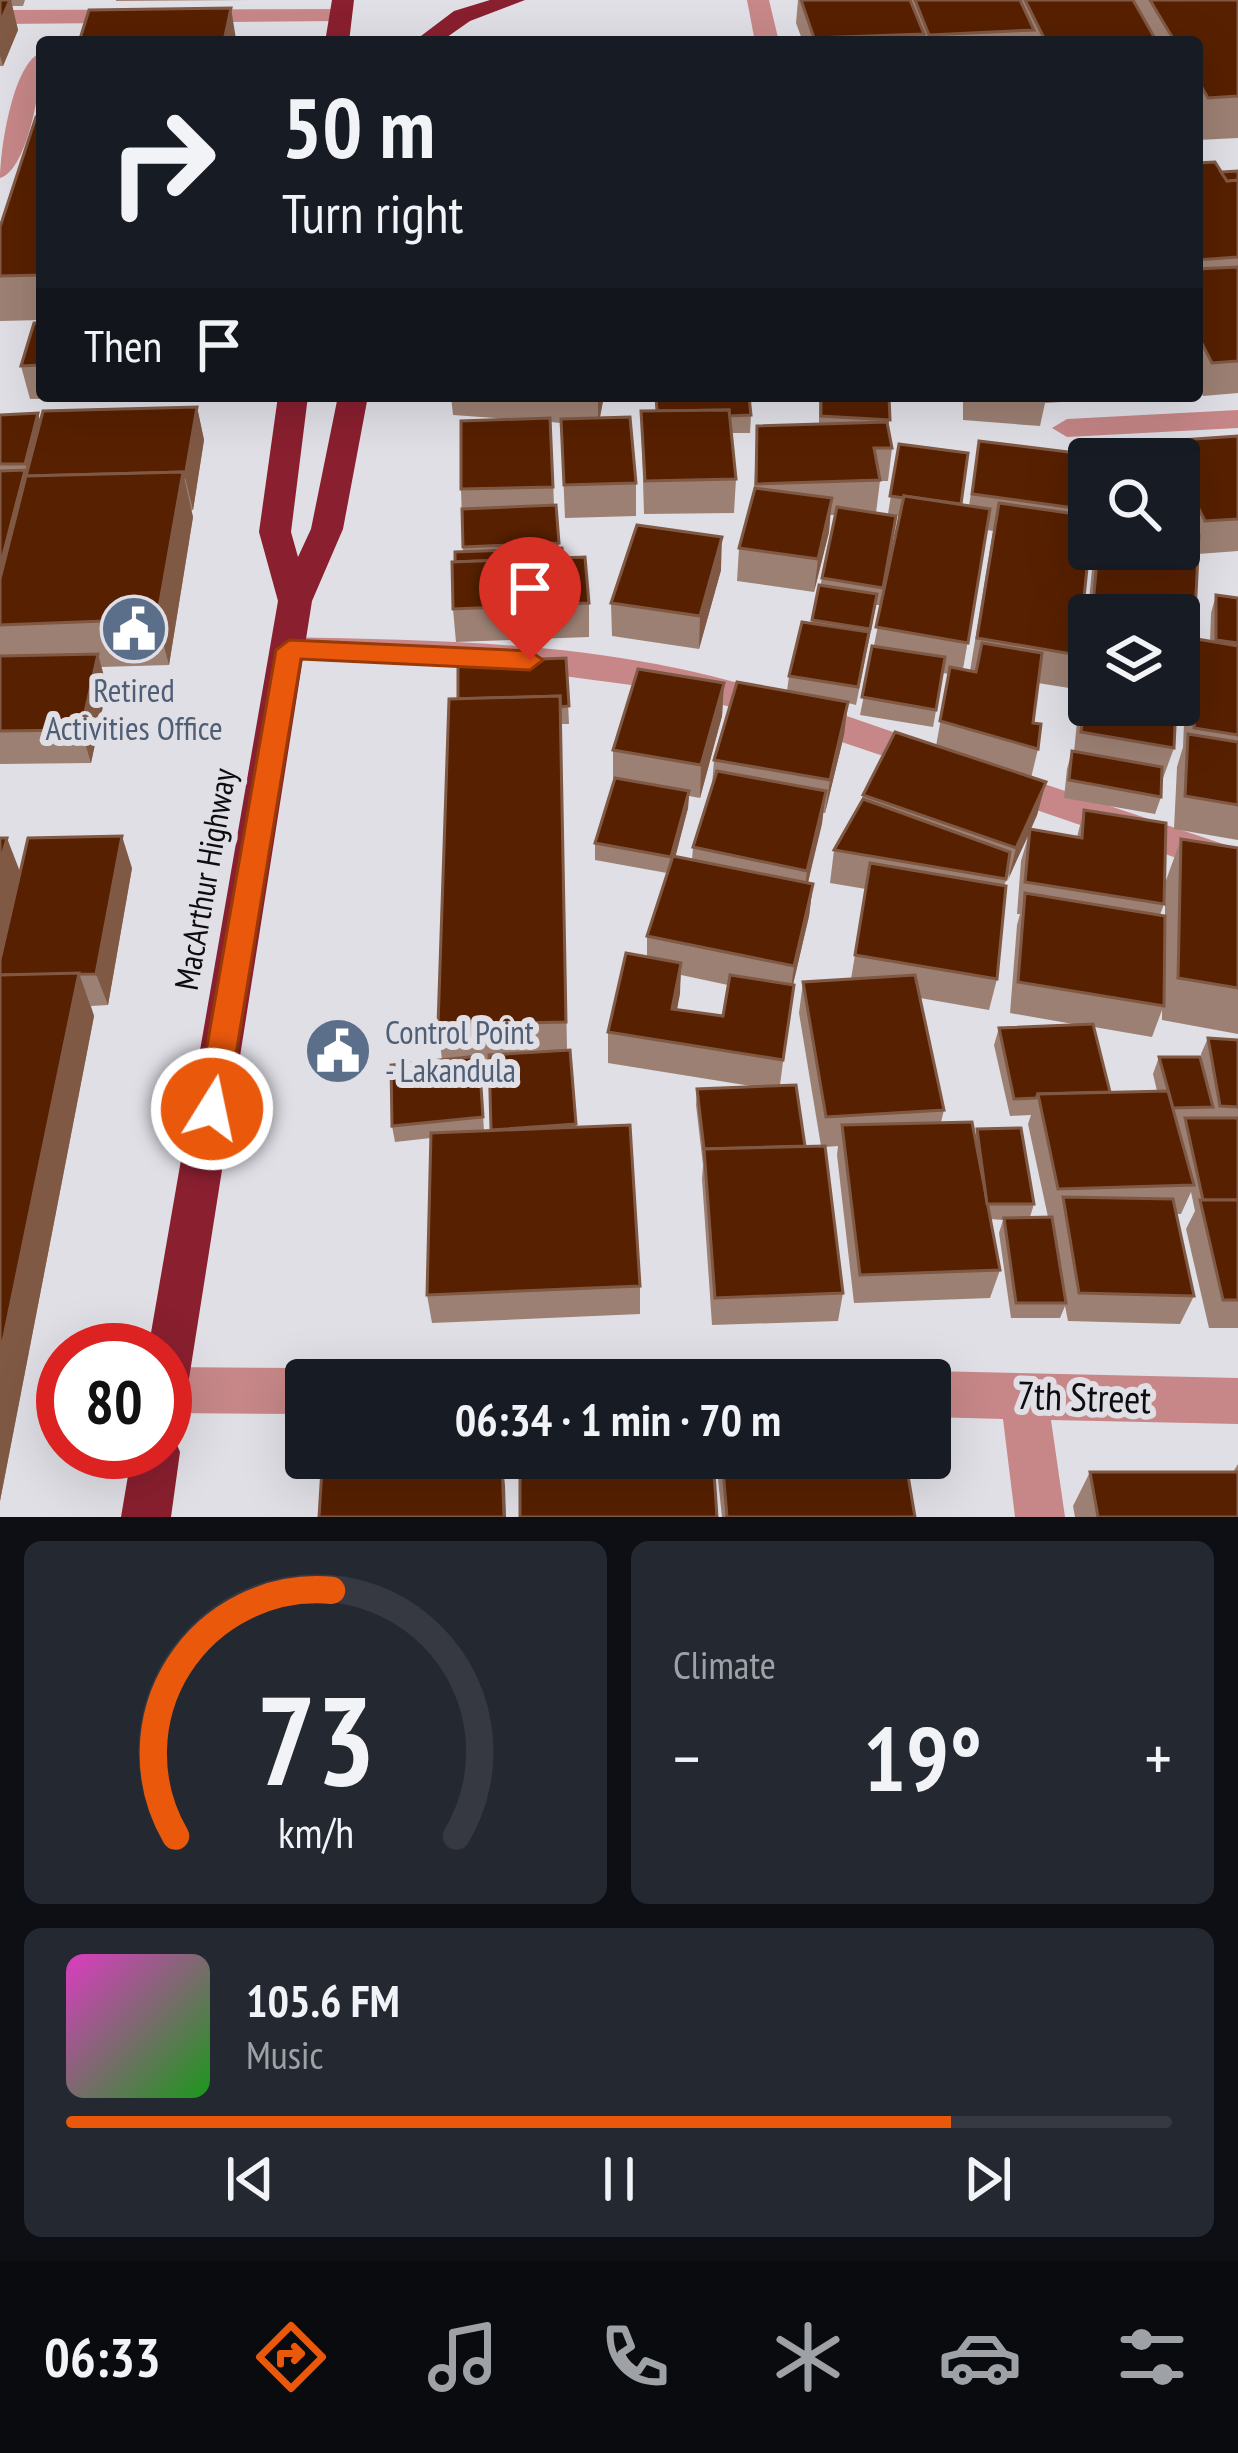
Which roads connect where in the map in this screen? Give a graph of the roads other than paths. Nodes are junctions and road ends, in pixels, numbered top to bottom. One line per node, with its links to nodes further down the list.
1 (514, 0): 6 (highway)
2 (758, 0): 7 (street)
3 (342, 7): 4 (street)
4 (61, 8): 5 (street)
5 (0, 17)
6 (434, 36)
7 (766, 36)
8 (36, 75): 9 (street)
9 (0, 170)
10 (292, 402): 14 (highway, MacArthur Highway)
11 (352, 402): 14 (highway, MacArthur Highway)
12 (1238, 419): 13 (street)
13 (1066, 428)
14 (295, 601): 15 (highway, MacArthur Highway)
15 (289, 650): 16 (street); 17 (highway, MacArthur Highway)
16 (1238, 864)
17 (176, 1323)
18 (192, 1388): 19 (street)
19 (285, 1390)
20 (951, 1394): 21 (street, 7th Street)
21 (1024, 1394): 22 (street, 7th Street); 25 (street)
22 (1238, 1401)
23 (151, 1479): 24 (highway)
24 (146, 1517)
25 (1040, 1517)

